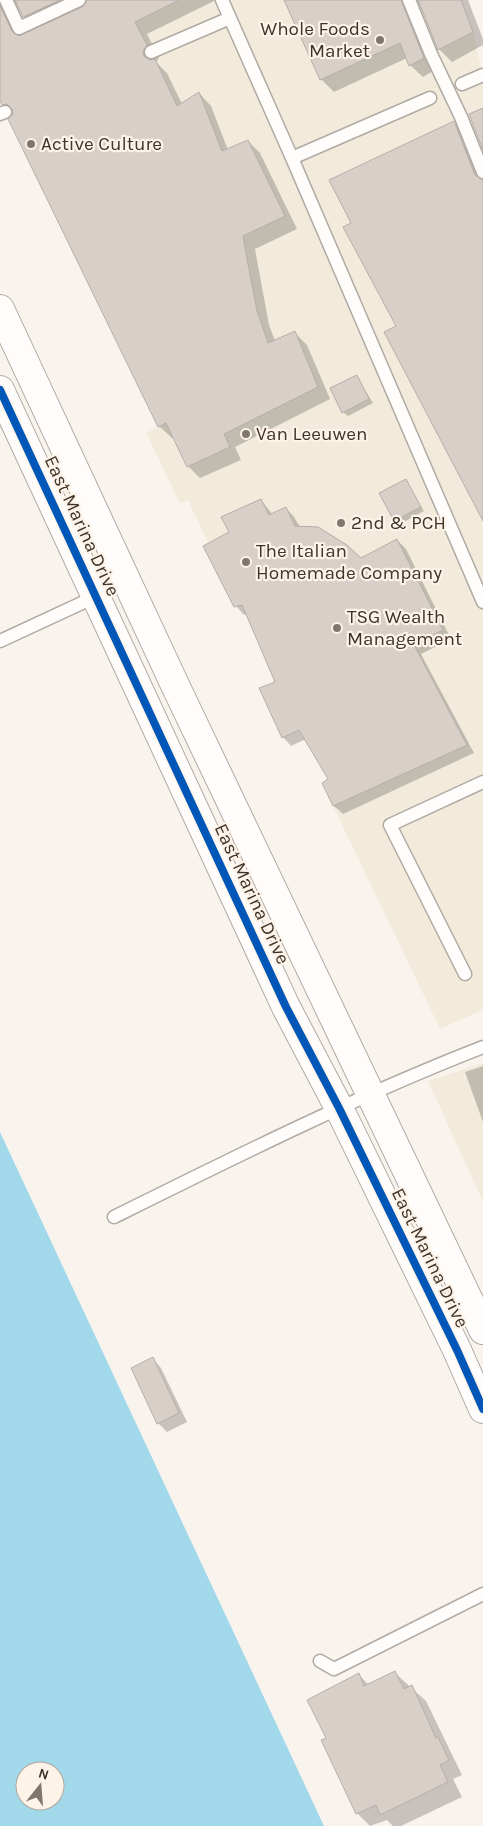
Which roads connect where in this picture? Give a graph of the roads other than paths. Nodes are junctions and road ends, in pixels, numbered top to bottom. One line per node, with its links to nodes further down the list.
1 (6, 0): 2 (lane)
2 (80, 0)
3 (222, 0): 5 (lane)
4 (409, 0): 11 (lane, bridge)
5 (230, 18): 6 (lane); 10 (lane)
6 (151, 52)
7 (483, 75): 8 (lane)
8 (462, 84)
9 (430, 98): 10 (lane)
10 (292, 158): 16 (lane)
11 (483, 172)
12 (0, 309): 14 (main road, East Marina Drive)
13 (0, 390): 15 (main road, East Marina Drive)
14 (125, 579): 15 (lane); 21 (main road, East Marina Drive)
15 (97, 596): 17 (lane); 22 (main road, East Marina Drive)
16 (483, 602)
17 (0, 641)
18 (483, 782): 19 (lane)
19 (465, 974)
20 (483, 1047): 21 (lane)
21 (370, 1094): 22 (lane); 24 (main road, East Marina Drive)
22 (339, 1108): 23 (lane); 25 (main road, East Marina Drive)
23 (114, 1217)
24 (483, 1330)
25 (483, 1408)
26 (483, 1594): 27 (lane)
27 (320, 1661)

